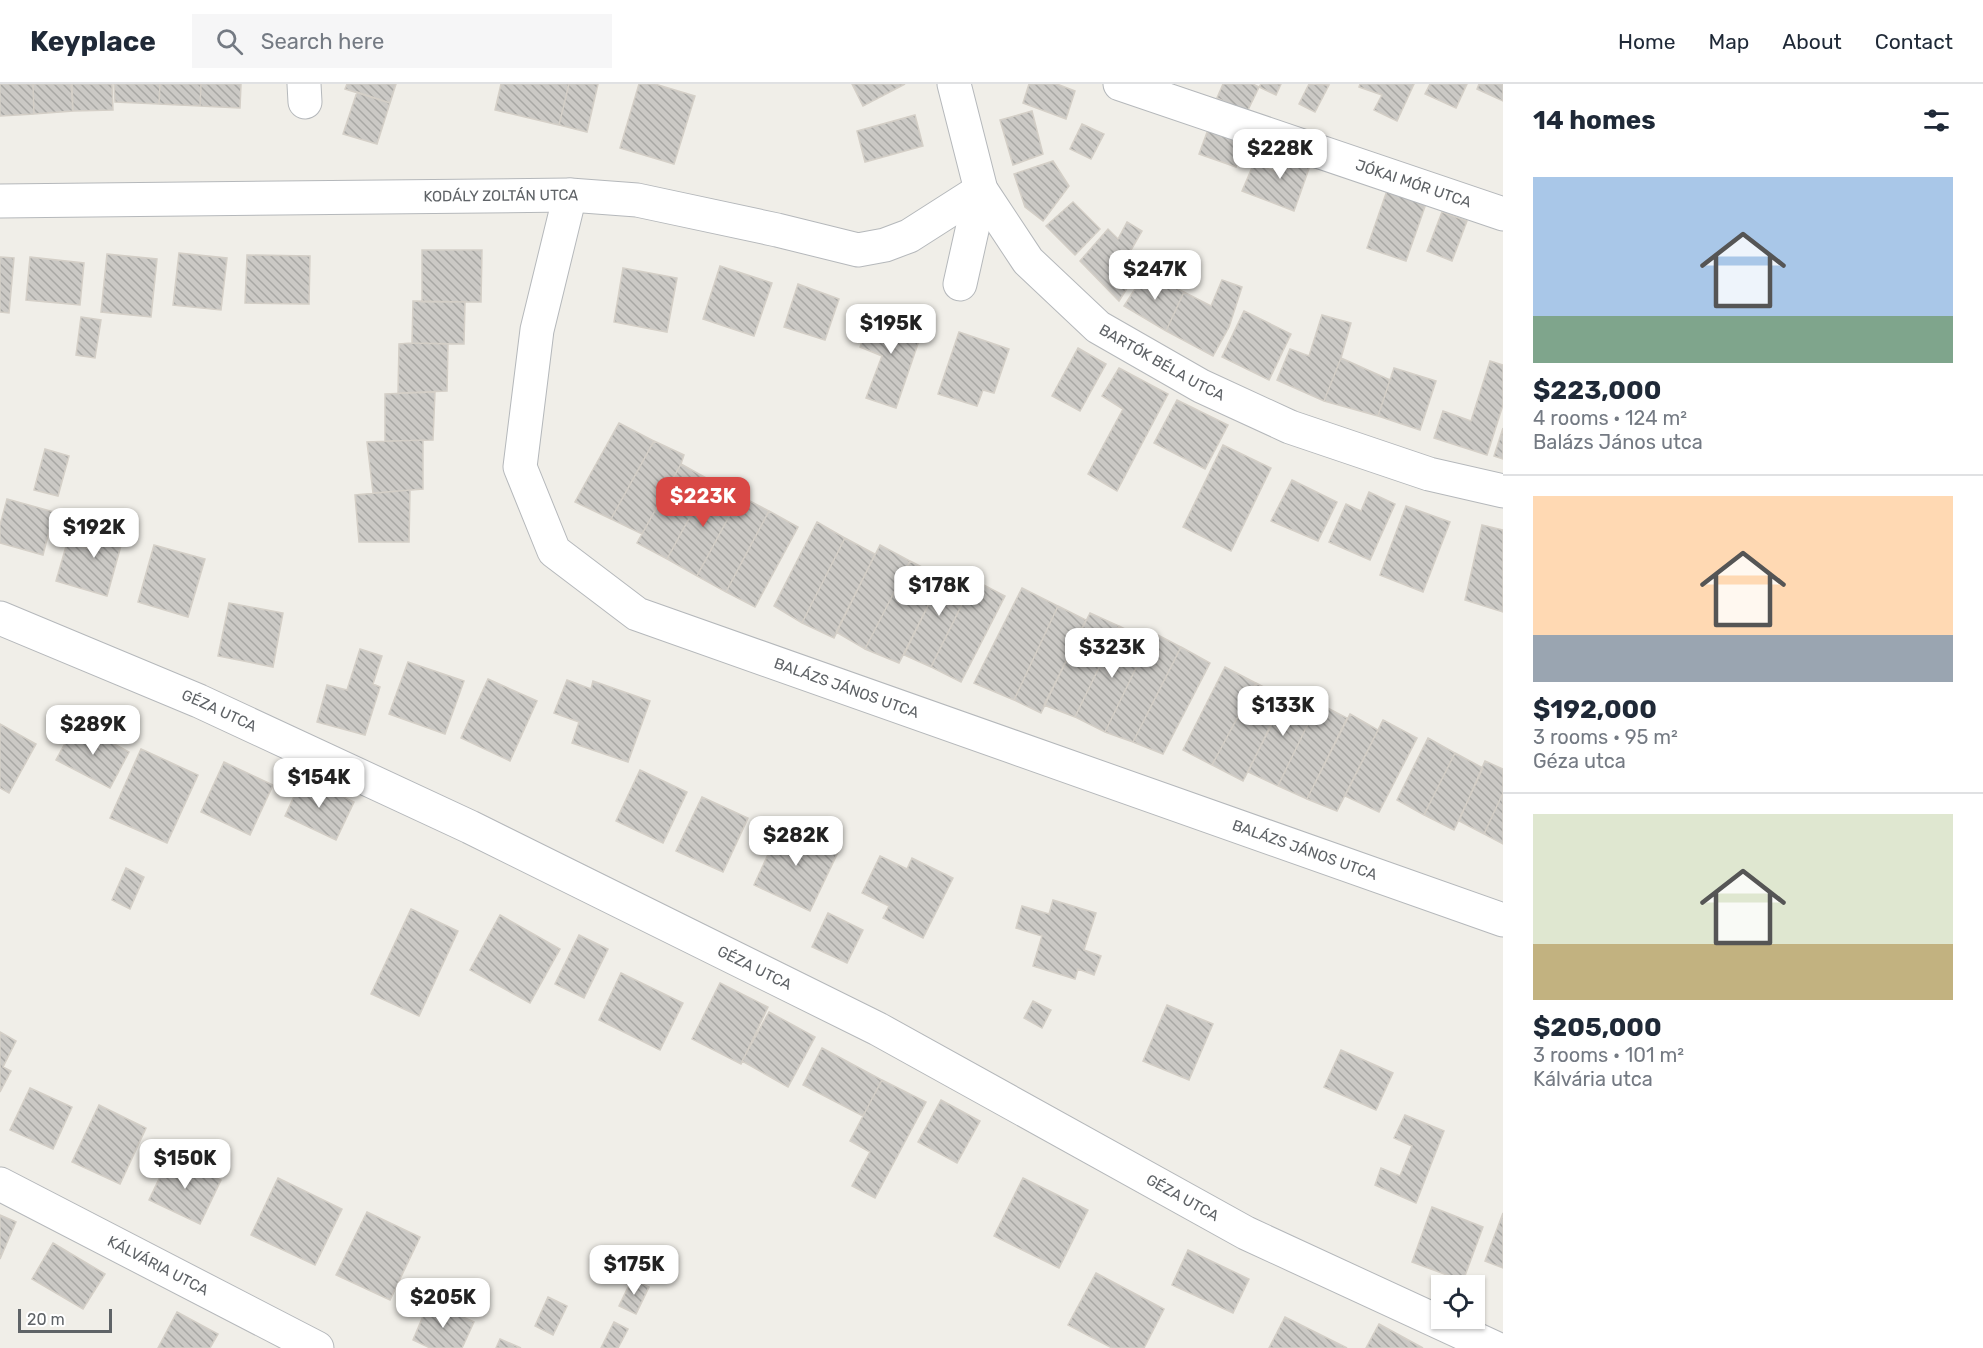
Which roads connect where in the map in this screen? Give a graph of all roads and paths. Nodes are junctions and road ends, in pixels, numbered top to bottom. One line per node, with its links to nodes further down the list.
1 (954, 84): 3 (street, BARTÓK BÉLA UTCA)
2 (1120, 84): 6 (street, JÓKAI MÓR UTCA)
3 (981, 190): 4 (street, KODÁLY ZOLTÁN UTCA); 7 (street); 8 (street, BARTÓK BÉLA UTCA)
4 (570, 195): 5 (street, KODÁLY ZOLTÁN UTCA); 10 (street, BALÁZS JÁNOS UTCA)
5 (0, 201)
6 (1503, 214)
7 (960, 284)
8 (1503, 491)
9 (0, 618): 13 (street, GÉZA UTCA)
10 (1503, 920)
11 (0, 1184): 12 (street, KÁLVÁRIA UTCA)
12 (317, 1348)
13 (1495, 1348)

